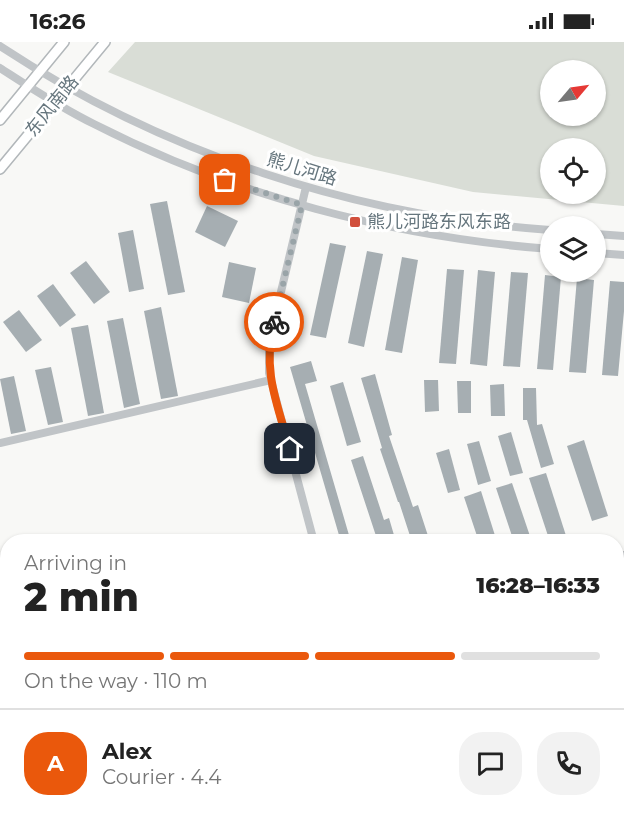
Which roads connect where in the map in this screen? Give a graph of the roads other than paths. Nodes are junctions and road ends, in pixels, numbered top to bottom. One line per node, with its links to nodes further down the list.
1 (64, 42): 5 (main road, 东风南路)
2 (105, 42): 7 (main road, 东风南路)
3 (0, 46): 5 (street, 熊儿河路)
4 (0, 68): 6 (street, 熊儿河路)
5 (39, 72): 6 (main road, 东风南路); 7 (street, 熊儿河路)
6 (28, 86): 8 (street, 熊儿河路); 9 (main road, 东风南路)
7 (67, 88): 8 (main road, 东风南路); 11 (street, 熊儿河路)
8 (55, 102): 10 (main road, 东风南路); 12 (street, 熊儿河路)
9 (0, 120)
10 (0, 169)
11 (306, 187): 12 (street); 13 (street, 熊儿河路)
12 (302, 205): 16 (street, 熊儿河路); 19 (street)
13 (540, 229)
14 (606, 235): 15 (street)
15 (624, 236)
16 (540, 248)
17 (606, 254): 18 (street)
18 (624, 255)
19 (271, 380): 20 (street); 21 (street)
20 (0, 443)
21 (312, 534)

